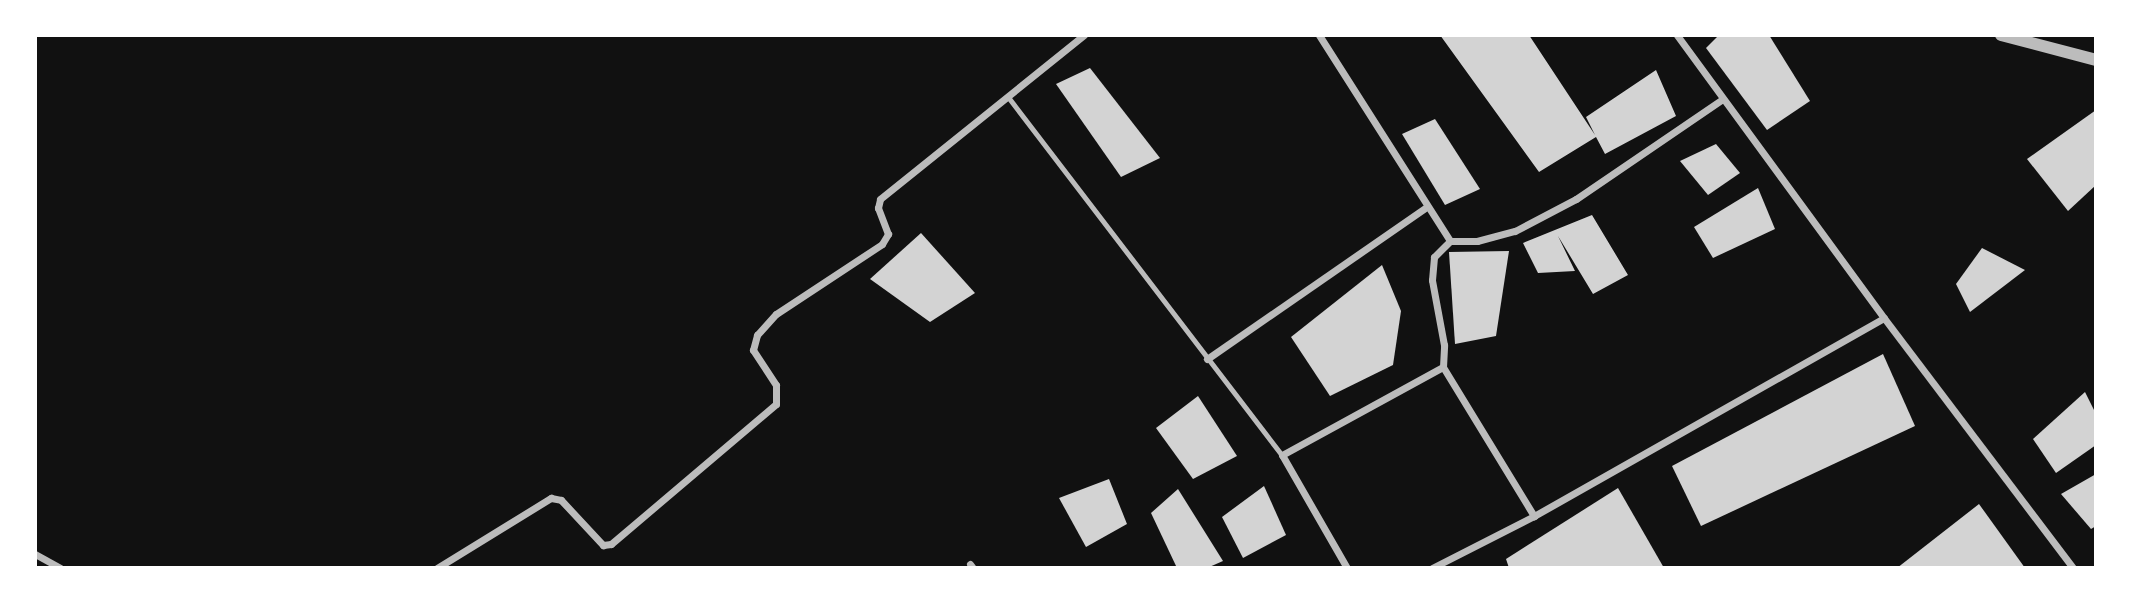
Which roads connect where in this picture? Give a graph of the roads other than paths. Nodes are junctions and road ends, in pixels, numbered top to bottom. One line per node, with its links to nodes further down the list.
1 (1084, 35): 6 (street)
2 (1319, 35): 8 (street)
3 (1677, 35): 7 (street)
4 (2001, 35): 5 (street)
5 (2096, 60)
6 (1007, 97): 11 (lane); 17 (street)
7 (1721, 100): 9 (street); 10 (street)
8 (1425, 208): 9 (street); 11 (street)
9 (1450, 241): 12 (street)
10 (1884, 318): 14 (street); 20 (street)
11 (1207, 359): 13 (lane)
12 (1443, 367): 13 (street); 14 (street)
13 (1282, 454): 18 (street)
14 (1534, 516): 19 (street)
15 (35, 554): 16 (street)
16 (60, 568)
17 (437, 568)
18 (1347, 568)
19 (1432, 568)
20 (2073, 568)

